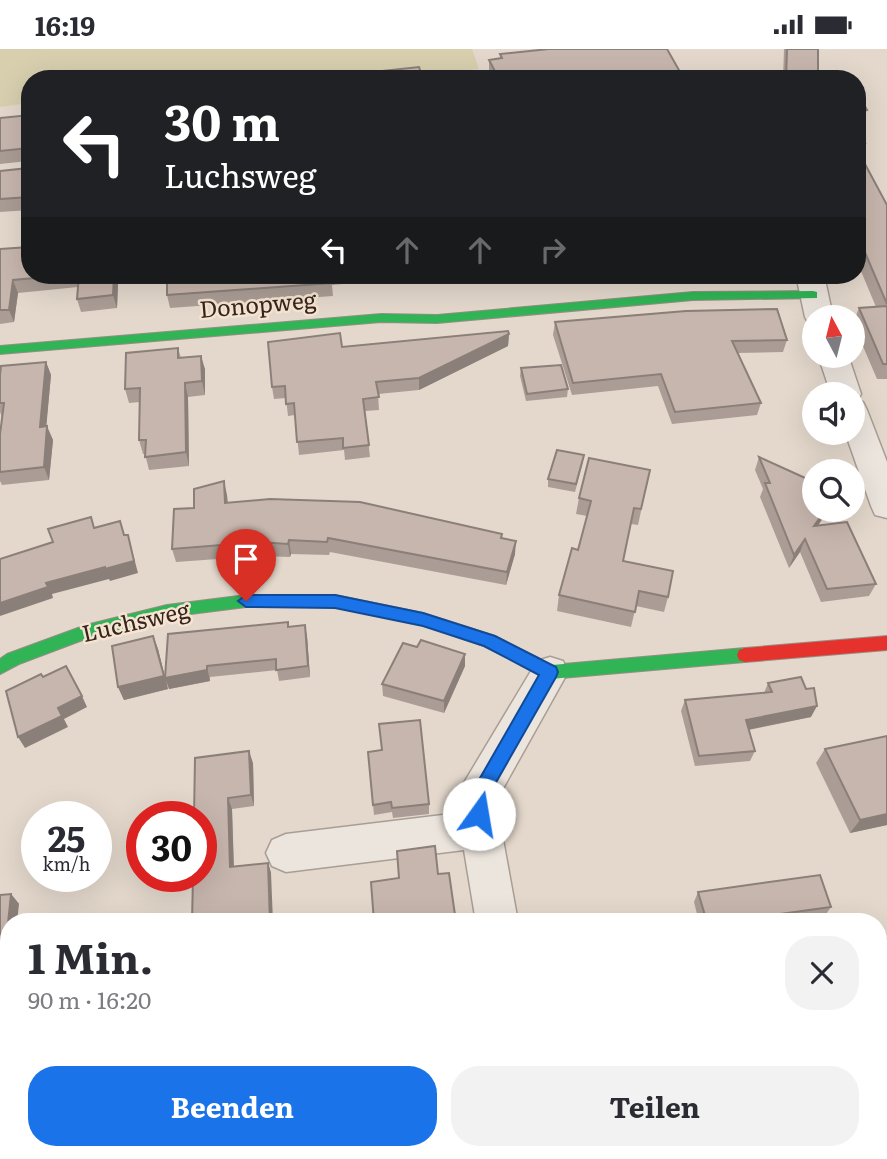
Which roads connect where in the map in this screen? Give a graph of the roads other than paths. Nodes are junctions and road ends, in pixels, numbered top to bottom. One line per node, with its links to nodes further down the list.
1 (814, 296): 2 (street, Donopweg)
2 (0, 350)
3 (865, 445): 4 (street)
4 (887, 506)
5 (887, 643): 7 (street)
6 (0, 667): 7 (street, Luchsweg)
7 (550, 672): 8 (street)
8 (481, 829): 9 (street); 10 (street)
9 (286, 853)
10 (496, 913)

